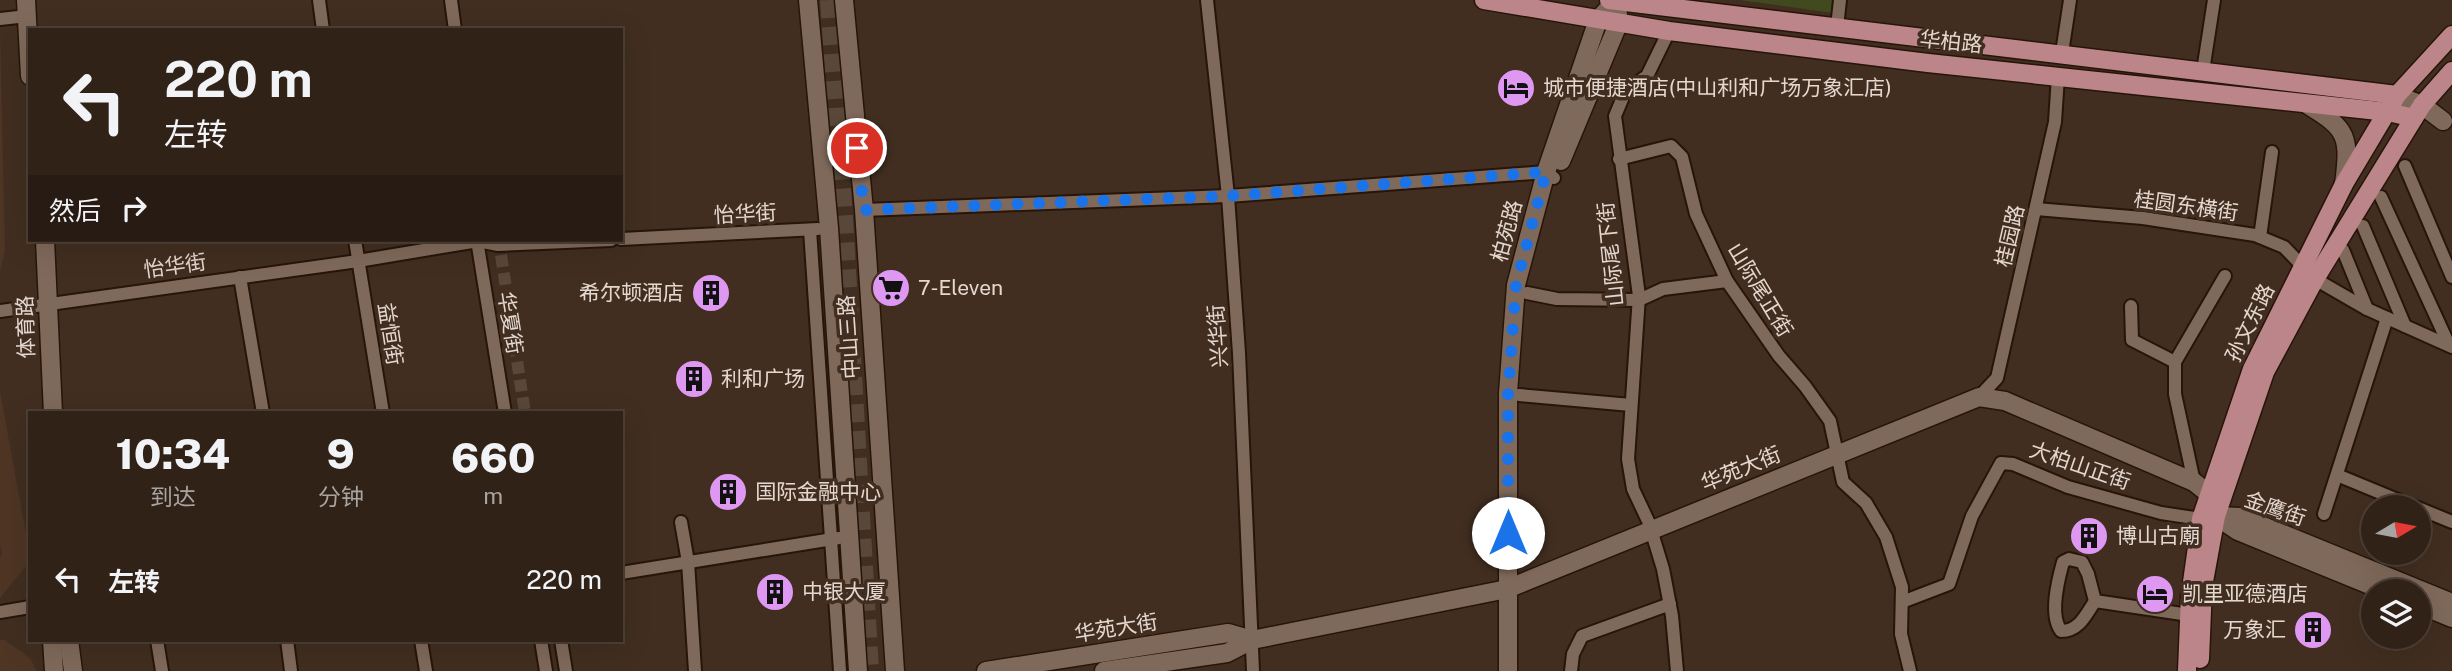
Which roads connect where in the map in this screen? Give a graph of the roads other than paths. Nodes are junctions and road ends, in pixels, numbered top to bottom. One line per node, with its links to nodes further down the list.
1 (36, 0): 12 (street)
2 (319, 0): 17 (street)
3 (451, 0): 18 (street)
4 (808, 0): 40 (street, 中山三路)
5 (844, 0): 38 (street, 中山三路)
6 (1207, 0): 35 (street, 兴华街)
7 (1484, 0): 14 (main road, 华柏路)
8 (1614, 0): 14 (street, 柏苑路); 15 (street); 16 (main road, 华柏路)
9 (1840, 0): 16 (street)
10 (2070, 0): 21 (street)
11 (2214, 0): 22 (street)
12 (30, 15): 13 (street)
13 (0, 19)
14 (1598, 20): 15 (main road, 华柏路); 33 (street, 柏苑路)
15 (1619, 22): 19 (main road, 华柏路); 33 (street, 柏苑路)
16 (1837, 27): 21 (main road, 华柏路)
17 (323, 28)
18 (454, 28)
19 (1670, 31): 24 (main road, 华柏路); 31 (street, 山际尾下街)
20 (2452, 34): 25 (main road, 孙文东路)
21 (2062, 53): 22 (main road, 华柏路)
22 (2203, 71): 25 (main road, 华柏路)
23 (2452, 71): 28 (main road, 孙文东路)
24 (2058, 76): 26 (main road, 华柏路); 37 (street, 桂园路)
25 (2397, 94): 27 (main road, 孙文东路); 28 (street, 华柏路)
26 (2308, 105): 27 (main road, 华柏路); 34 (street)
27 (2388, 112): 28 (main road, 华柏路); 34 (main road, 孙文东路)
28 (2418, 112): 29 (street); 53 (main road, 孙文东路)
29 (2448, 123)
30 (2272, 152): 42 (street)
31 (1619, 159): 57 (street, 山际尾正街); 59 (street, 山际尾下街)
32 (2405, 166): 55 (street)
33 (1550, 175): 35 (street); 58 (street, 柏苑路); 92 (street, 柏苑路)
34 (2344, 184): 53 (main road, 孙文东路)
35 (1228, 196): 38 (street); 102 (street, 兴华街)
36 (2381, 197): 67 (street)
37 (2036, 209): 42 (street, 桂圆东横街); 70 (street, 桂园路)
38 (864, 210): 120 (street, 中山三路)
39 (2363, 226): 65 (street)
40 (829, 228): 41 (street, 怡华街); 66 (street, 中山三路)
41 (810, 230): 43 (street, 怡华街); 66 (street)
42 (2260, 237): 53 (street, 桂圆东横街)
43 (623, 239)
44 (35, 242): 60 (street, 体育路)
45 (46, 242): 60 (street, 体育路)
46 (355, 242): 52 (street, 益恒街)
47 (466, 242): 52 (street, 怡华街)
48 (477, 242): 76 (street, 华夏街)
49 (482, 242): 50 (street, 怡华街)
50 (589, 242)
51 (2343, 250): 62 (street)
52 (358, 261): 56 (street, 怡华街); 75 (street, 益恒街)
53 (2309, 273): 62 (street, 桂圆东横街); 80 (main road, 孙文东路); 84 (main road, 孙文东路)
54 (2225, 276): 68 (street)
55 (2452, 276)
56 (240, 277): 60 (street, 怡华街); 74 (street)
57 (1727, 281): 59 (street); 77 (street, 山际尾正街)
58 (1527, 293): 59 (street); 69 (street, 柏苑路)
59 (1639, 300): 71 (street, 山际尾下街)
60 (43, 305): 63 (street, 怡华街); 72 (street, 体育路); 73 (street, 体育路)
61 (2131, 306): 68 (street)
62 (2367, 309): 64 (street, 桂圆东横街)
63 (0, 311)
64 (2387, 318): 65 (street, 桂圆东横街); 78 (street)
65 (2405, 326): 67 (street, 桂圆东横街)
66 (827, 340): 88 (street, 中山三路)
67 (2451, 346)
68 (2175, 362): 79 (street)
69 (1519, 395): 71 (street); 92 (street, 柏苑路)
70 (1979, 397): 77 (street, 华苑大街); 79 (street)
71 (1631, 405): 87 (street, 山际尾下街)
72 (42, 411)
73 (53, 411)
74 (263, 411)
75 (383, 411)
76 (505, 411)
77 (1837, 455): 87 (street, 华苑大街); 94 (street)
78 (2337, 475): 81 (street); 83 (street)
79 (2194, 482): 80 (street)
80 (2209, 494): 84 (main road, 孙文东路)
81 (2386, 495)
82 (2431, 513): 86 (street)
83 (2324, 514)
84 (2208, 518): 91 (street, 金鹰街); 94 (street, 大柏山正街); 95 (street, 金鹰街); 100 (main road, 孙文东路); 130 (main road, 孙文东路)
85 (681, 522): 89 (street)
86 (2452, 522)
87 (1650, 530): 92 (street, 华苑大街); 96 (street, 山际尾下街)
88 (840, 538): 89 (street); 118 (street); 119 (street, 中山三路)
89 (688, 562): 90 (street); 117 (street)
90 (623, 573)
91 (2361, 581)
92 (1513, 587): 102 (street, 华苑大街); 124 (street, 柏苑路); 125 (street, 柏苑路)
93 (2095, 601): 93 (street); 100 (street)
94 (1902, 602): 128 (street)
95 (2452, 603)
96 (1670, 604): 126 (street); 127 (street, 山际尾下街)
97 (28, 607): 99 (street)
98 (2431, 609): 101 (street)
99 (0, 612)
100 (2189, 615): 129 (main road, 孙文东路)
101 (2452, 618)
102 (1252, 640): 121 (street, 华苑大街); 122 (street, 华苑大街); 123 (street, 兴华街)
103 (52, 642): 110 (street)
104 (69, 642): 111 (street)
105 (157, 642): 112 (street)
106 (287, 642): 113 (street)
107 (421, 642): 114 (street)
108 (541, 642): 115 (street)
109 (561, 642): 116 (street)
110 (54, 671)
111 (73, 671)
112 (162, 671)
113 (291, 671)
114 (426, 671)
115 (546, 671)
116 (566, 671)
117 (695, 671)
118 (840, 671)
119 (858, 671)
120 (895, 671)
121 (986, 671)
122 (1104, 671)
123 (1254, 671)
124 (1508, 671)
125 (1518, 671)
126 (1571, 671)
127 (1678, 671)
128 (1910, 671)
129 (2187, 671)
130 (2199, 671)

